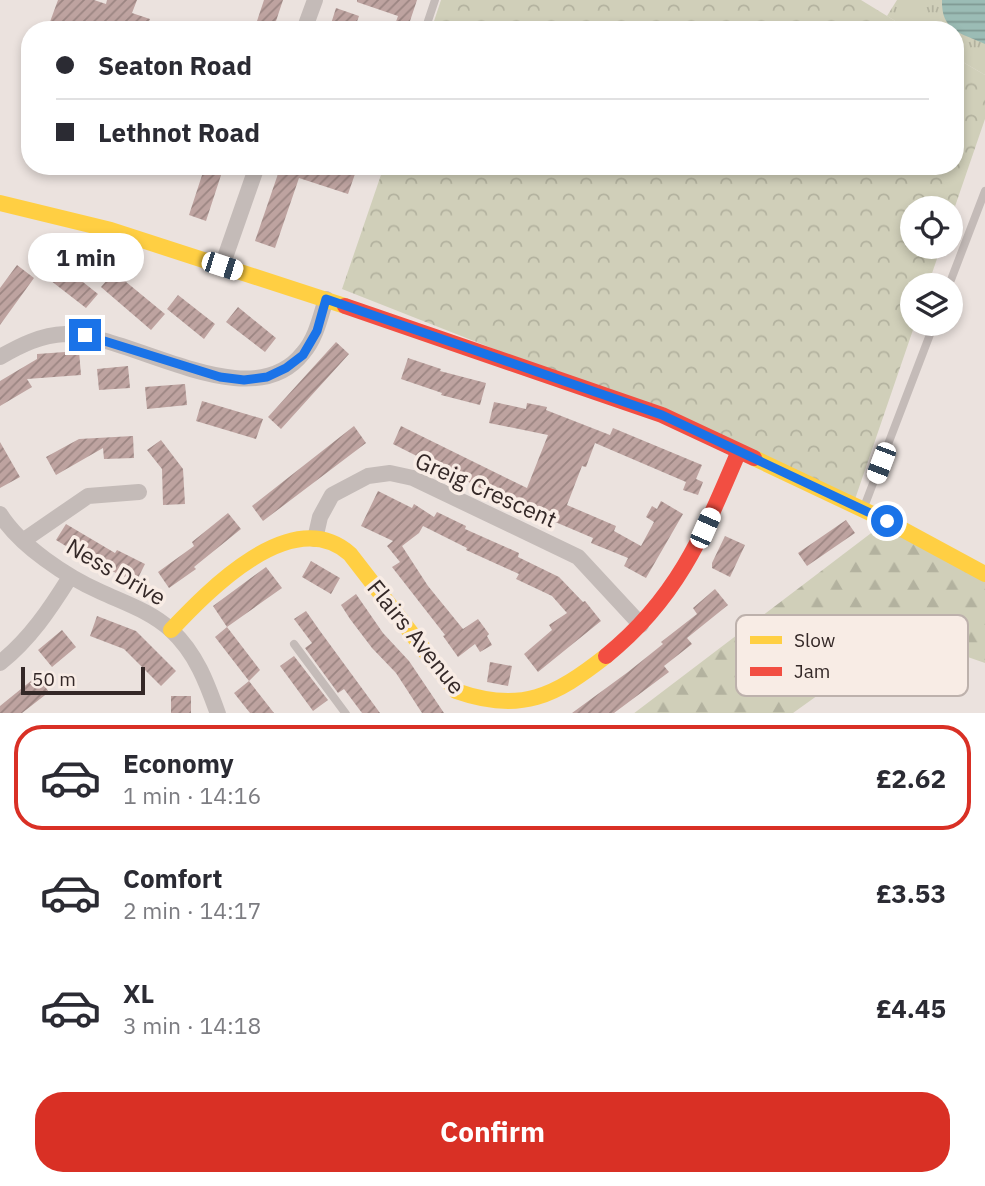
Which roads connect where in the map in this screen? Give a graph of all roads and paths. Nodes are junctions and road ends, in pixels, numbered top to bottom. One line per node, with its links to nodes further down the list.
1 (315, 0): 3 (street)
2 (435, 0): 4 (lane)
3 (307, 21)
4 (428, 21)
5 (254, 175): 8 (street)
6 (985, 191): 9 (lane)
7 (0, 203): 8 (street)
8 (222, 266): 10 (street)
9 (954, 273)
10 (326, 299): 12 (street); 13 (street)
11 (929, 336): 15 (lane)
12 (0, 357)
13 (739, 451): 15 (street); 21 (street, Flairs Avenue)
14 (139, 492): 18 (street)
15 (863, 510): 19 (street)
16 (0, 514): 18 (street, Ness Drive)
17 (315, 539): 21 (street, Greig Crescent); 21 (street, Flairs Avenue); 22 (street, Flairs Avenue)
18 (24, 540): 20 (street, Ness Drive)
19 (985, 574)
20 (69, 577): 22 (street, Ness Drive); 24 (street)
21 (641, 625)
22 (171, 630): 25 (street, Ness Drive)
23 (295, 644): 26 (lane)
24 (0, 663)
25 (218, 713)
26 (346, 713)

